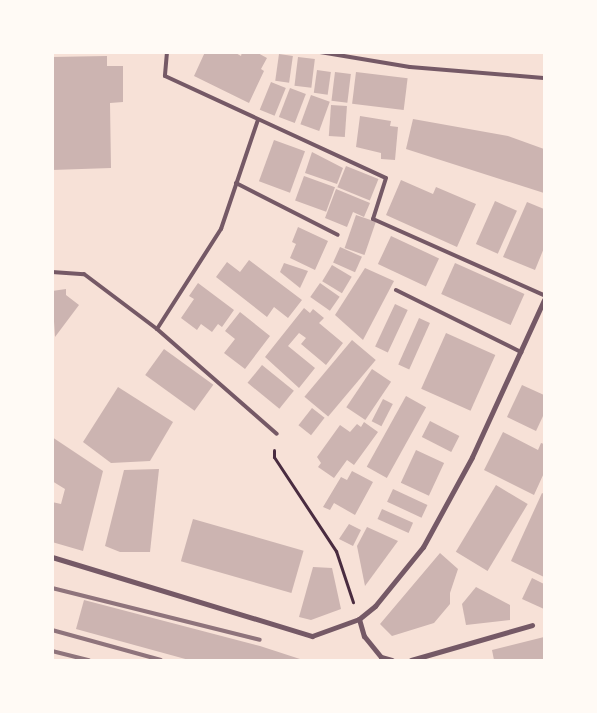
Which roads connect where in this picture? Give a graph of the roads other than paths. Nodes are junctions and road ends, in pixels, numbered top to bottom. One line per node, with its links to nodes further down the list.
1 (167, 52): 4 (lane)
2 (320, 52): 3 (lane)
3 (544, 78)
4 (258, 120): 5 (lane); 9 (lane)
5 (236, 183): 6 (lane); 11 (lane)
6 (338, 235)
7 (52, 272): 11 (lane)
8 (396, 290): 12 (lane)
9 (544, 295)
10 (544, 300): 12 (street)
11 (157, 329): 13 (lane)
12 (521, 352): 15 (street)
13 (277, 434)
14 (52, 557): 15 (street)
15 (359, 619): 17 (street)
16 (532, 625): 18 (street)
17 (392, 660)
18 (410, 660)

